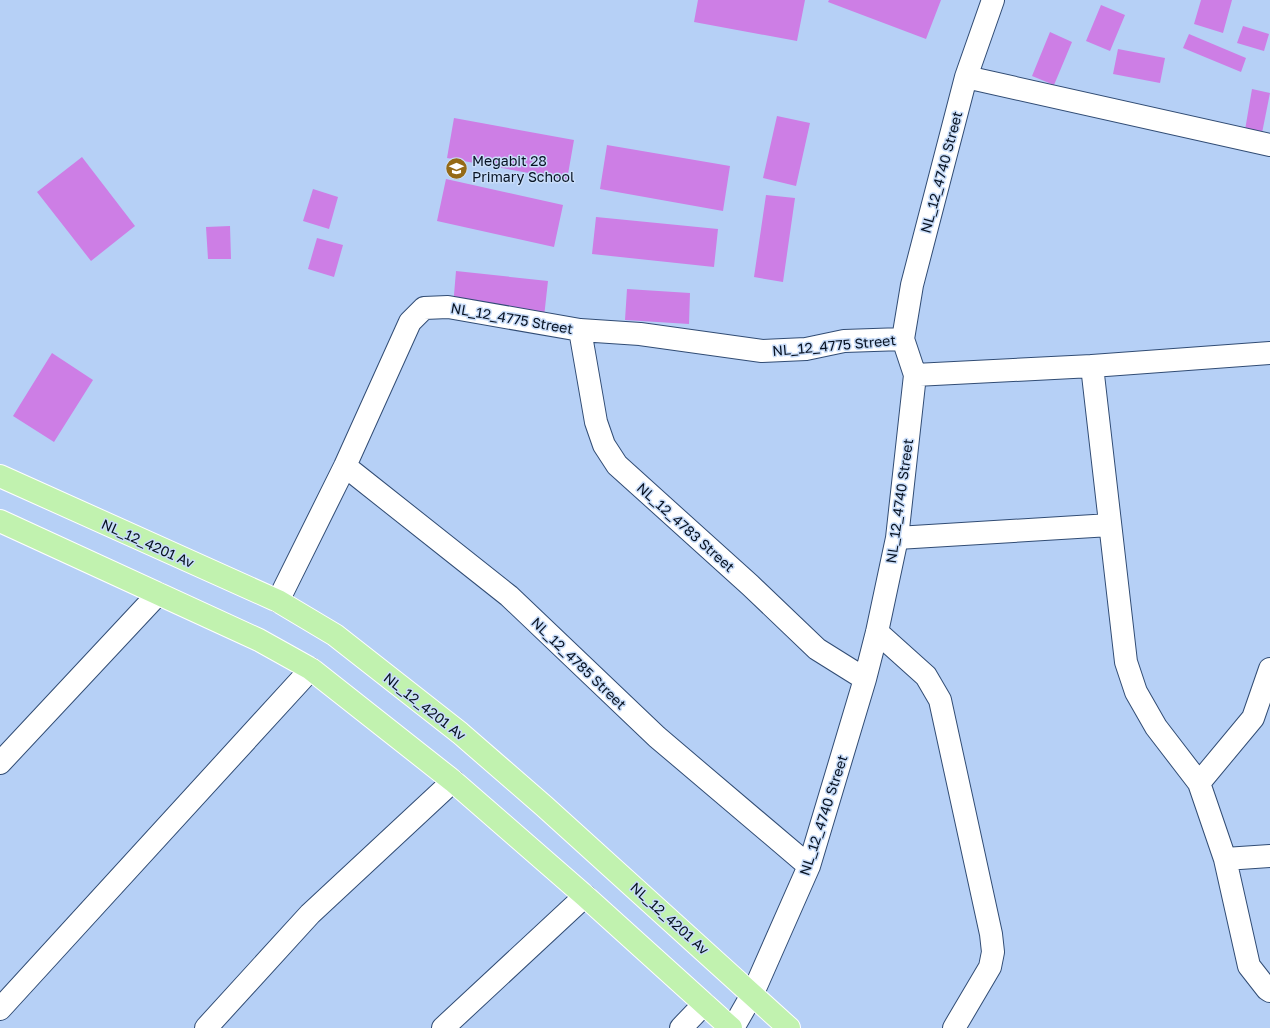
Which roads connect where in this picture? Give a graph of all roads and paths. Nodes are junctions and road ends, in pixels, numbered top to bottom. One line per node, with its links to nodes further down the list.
1 (993, 0): 2 (street, NL_12_4740 Street)
2 (966, 77): 3 (street); 5 (street, NL_12_4740 Street)
3 (1270, 145)
4 (580, 330): 5 (street, NL_12_4775 Street); 9 (street, NL_12_4775 Street); 19 (street, NL_12_4783 Street)
5 (903, 339): 8 (street, NL_12_4740 Street)
6 (1270, 353): 7 (street)
7 (1092, 366): 8 (street); 12 (street)
8 (915, 375): 13 (street, NL_12_4740 Street)
9 (345, 466): 15 (street, NL_12_4775 Street); 26 (street, NL_12_4785 Street)
10 (0, 476): 15 (main road, NL_12_4201 Av)
11 (0, 520): 14 (main road)
12 (1110, 525): 13 (street); 23 (street)
13 (897, 538): 16 (street, NL_12_4740 Street)
14 (158, 594): 17 (main road); 21 (street)
15 (278, 601): 29 (main road, NL_12_4201 Av)
16 (877, 632): 19 (street, NL_12_4740 Street); 37 (street)
17 (311, 669): 22 (main road); 31 (street)
18 (1270, 669): 20 (street)
19 (865, 679): 26 (street, NL_12_4740 Street)
20 (1262, 718): 23 (street)
21 (0, 763)
22 (453, 781): 27 (main road); 32 (street)
23 (1199, 782): 25 (street)
24 (1270, 856): 25 (street)
25 (1225, 859): 28 (street)
26 (809, 866): 29 (street, NL_12_4740 Street)
27 (585, 896): 30 (main road); 33 (street)
28 (1270, 991)
29 (753, 993): 35 (street, NL_12_4740 Street); 36 (main road, NL_12_4201 Av)
30 (704, 1004): 34 (street); 35 (main road)
31 (0, 1009)
32 (206, 1028)
33 (443, 1028)
34 (681, 1028)
35 (732, 1028)
36 (789, 1028)
37 (954, 1028)

